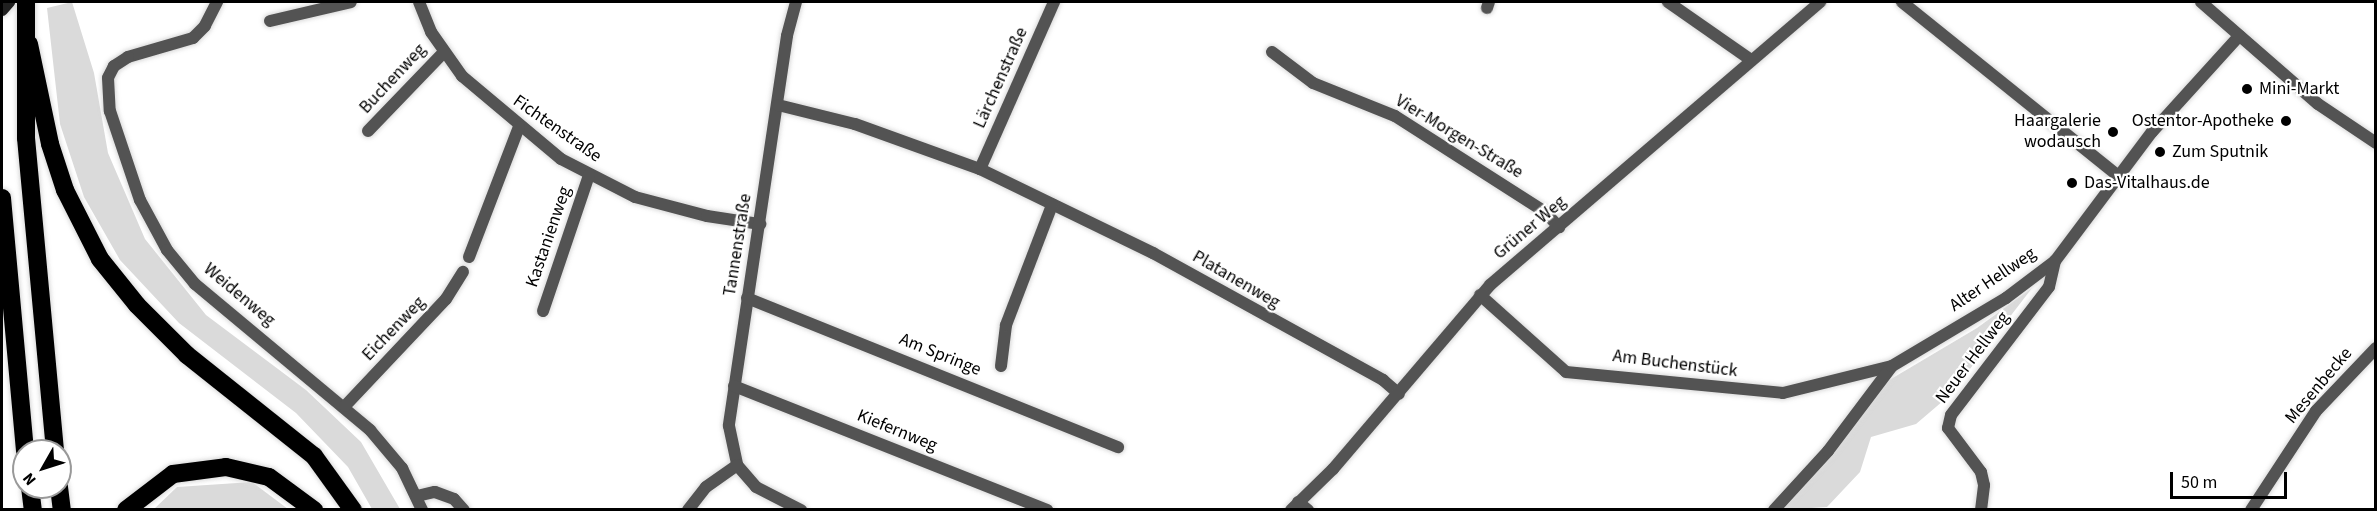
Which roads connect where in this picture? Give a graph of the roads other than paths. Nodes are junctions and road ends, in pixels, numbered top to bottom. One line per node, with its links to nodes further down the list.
1 (9, 2): 12 (main road)
2 (26, 2): 15 (highway)
3 (217, 2): 41 (street, Weidenweg)
4 (351, 2): 13 (street)
5 (419, 2): 16 (street, Fichtenstraße)
6 (796, 2): 19 (street, Tannenstraße)
7 (1054, 2): 23 (street, Lärchenstraße)
8 (1668, 2): 18 (street)
9 (1820, 2): 18 (street, Grüner Weg)
10 (1902, 2): 25 (street)
11 (2201, 2): 14 (street)
12 (2, 10)
13 (270, 21)
14 (2239, 36): 22 (street); 25 (street, Alter Hellweg)
15 (28, 44): 43 (highway); 50 (highway)
16 (444, 52): 20 (street, Fichtenstraße); 21 (street, Buchenweg)
17 (1272, 52): 29 (street, Vier-Morgen-Straße)
18 (1751, 60): 29 (street, Grüner Weg)
19 (778, 105): 23 (street, Platanenweg); 28 (street, Tannenstraße)
20 (519, 127): 24 (street, Fichtenstraße); 30 (street)
21 (368, 131)
22 (2376, 143)
23 (980, 169): 27 (street, Platanenweg)
24 (589, 175): 28 (street, Fichtenstraße); 35 (street, Kastanienweg)
25 (2117, 175): 31 (street, Alter Hellweg)
26 (2, 198): 42 (highway)
27 (1052, 205): 37 (street); 40 (street, Platanenweg)
28 (760, 224): 34 (street, Tannenstraße)
29 (1559, 228): 33 (street, Grüner Weg)
30 (469, 257)
31 (2055, 261): 38 (street, Alter Hellweg); 57 (street, Neuer Hellweg)
32 (463, 272): 41 (street, Eichenweg)
33 (1480, 296): 38 (street, Am Buchenstück); 40 (street, Grüner Weg)
34 (747, 298): 39 (street, Tannenstraße); 44 (street, Am Springe)
35 (543, 311)
36 (2376, 348): 58 (street, Mesenbecke)
37 (1001, 366)
38 (1892, 366): 56 (street, Alter Hellweg)
39 (734, 386): 45 (street, Tannenstraße); 55 (street, Kiefernweg)
40 (1399, 394): 47 (street, Grüner Weg)
41 (345, 406): 46 (street, Weidenweg)
42 (24, 439)
43 (54, 439)
44 (1118, 447)
45 (737, 465): 53 (street); 54 (street, Tannenstraße)
46 (417, 496): 51 (street, Weidenweg); 52 (street)
47 (1299, 507)
48 (126, 510): 49 (highway)
49 (314, 510)
50 (353, 510)
51 (422, 510)
52 (464, 510)
53 (688, 510)
54 (801, 510)
55 (1047, 510)
56 (1774, 510)
57 (1981, 510)
58 (2251, 510)

